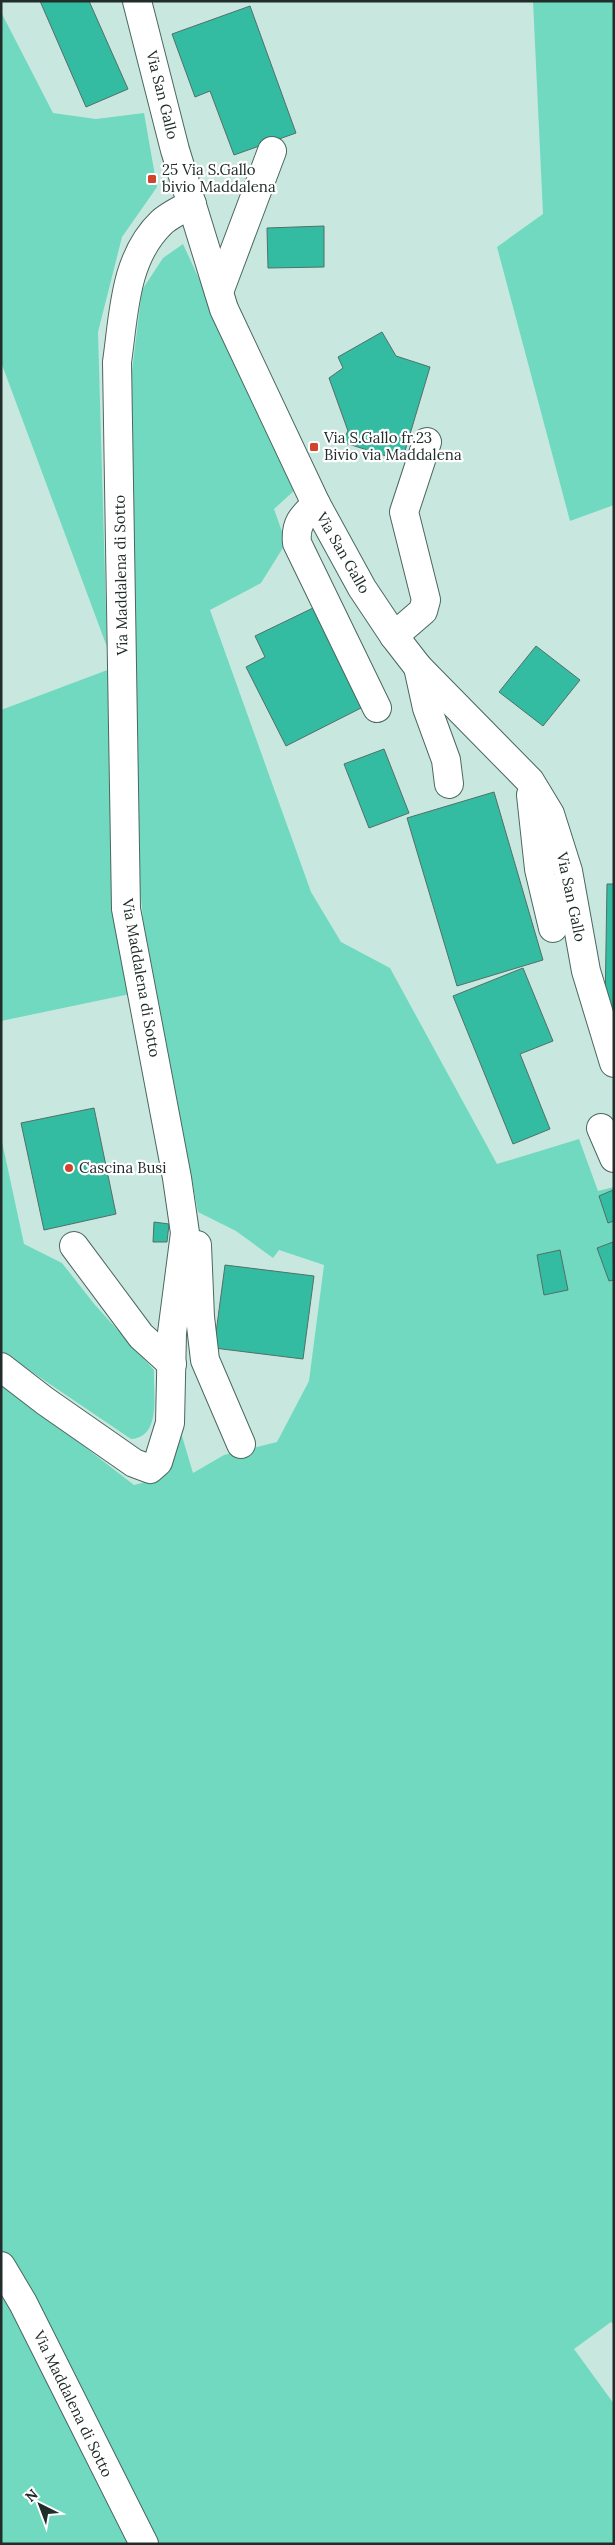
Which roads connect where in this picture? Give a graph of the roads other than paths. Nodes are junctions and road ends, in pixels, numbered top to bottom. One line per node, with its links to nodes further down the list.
1 (140, 3): 3 (street, Via San Gallo)
2 (272, 151): 4 (street)
3 (192, 204): 4 (street, Via San Gallo); 16 (street, Via Maddalena di Sotto)
4 (219, 292): 6 (street, Via San Gallo)
5 (427, 442): 7 (street)
6 (316, 504): 7 (street, Via San Gallo); 9 (street)
7 (394, 636): 8 (street, Via San Gallo)
8 (418, 667): 10 (street, Via San Gallo); 11 (street)
9 (376, 708)
10 (530, 781): 12 (street); 13 (street, Via San Gallo)
11 (449, 784)
12 (553, 928)
13 (614, 1063)
14 (601, 1128): 15 (street)
15 (614, 1158)
16 (185, 1233): 18 (street, Via Maddalena di Sotto); 20 (street)
17 (74, 1246): 18 (street)
18 (172, 1364): 19 (street, Via Maddalena di Sotto)
19 (1, 1367)
20 (242, 1444)
21 (1, 2266): 22 (street, Via Maddalena di Sotto)
22 (144, 2544)

